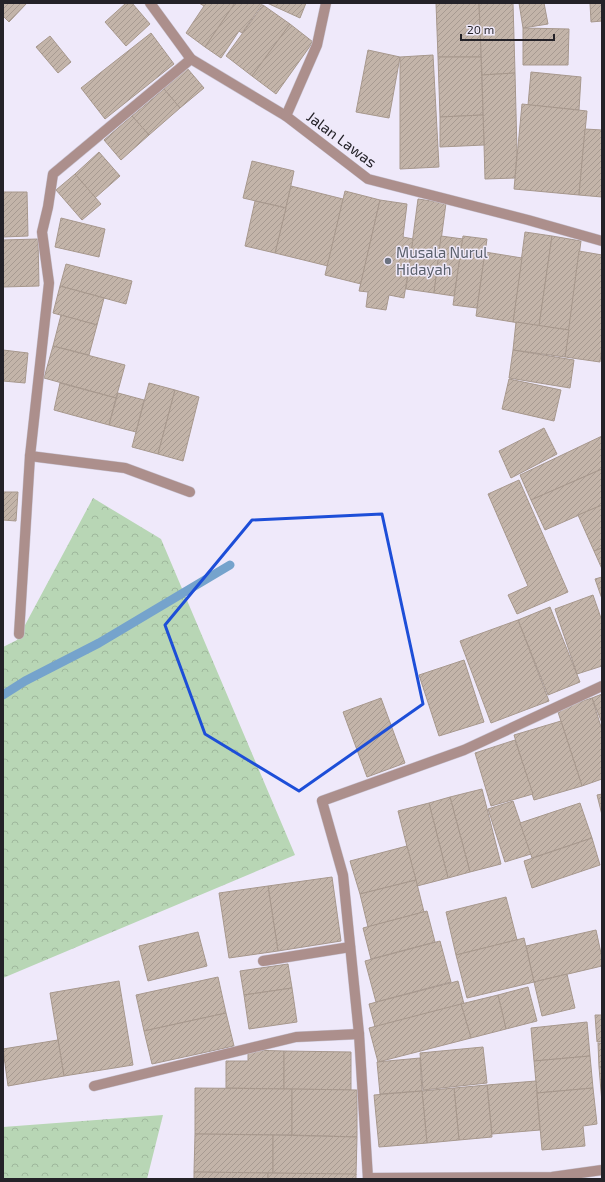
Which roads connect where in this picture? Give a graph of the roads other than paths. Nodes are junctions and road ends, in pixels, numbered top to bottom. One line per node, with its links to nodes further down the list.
1 (150, 3): 3 (street, Jalan Lawas)
2 (326, 3): 4 (street)
3 (191, 59): 4 (street, Jalan Lawas); 6 (street)
4 (286, 116): 5 (street, Jalan Lawas)
5 (602, 241)
6 (30, 456): 7 (street); 8 (street)
7 (190, 492)
8 (19, 634)
9 (602, 686): 10 (street)
10 (350, 947): 11 (street); 12 (street)
11 (263, 961)
12 (359, 1034): 13 (street); 15 (street)
13 (94, 1086)
14 (602, 1170): 15 (street)
15 (368, 1179)

